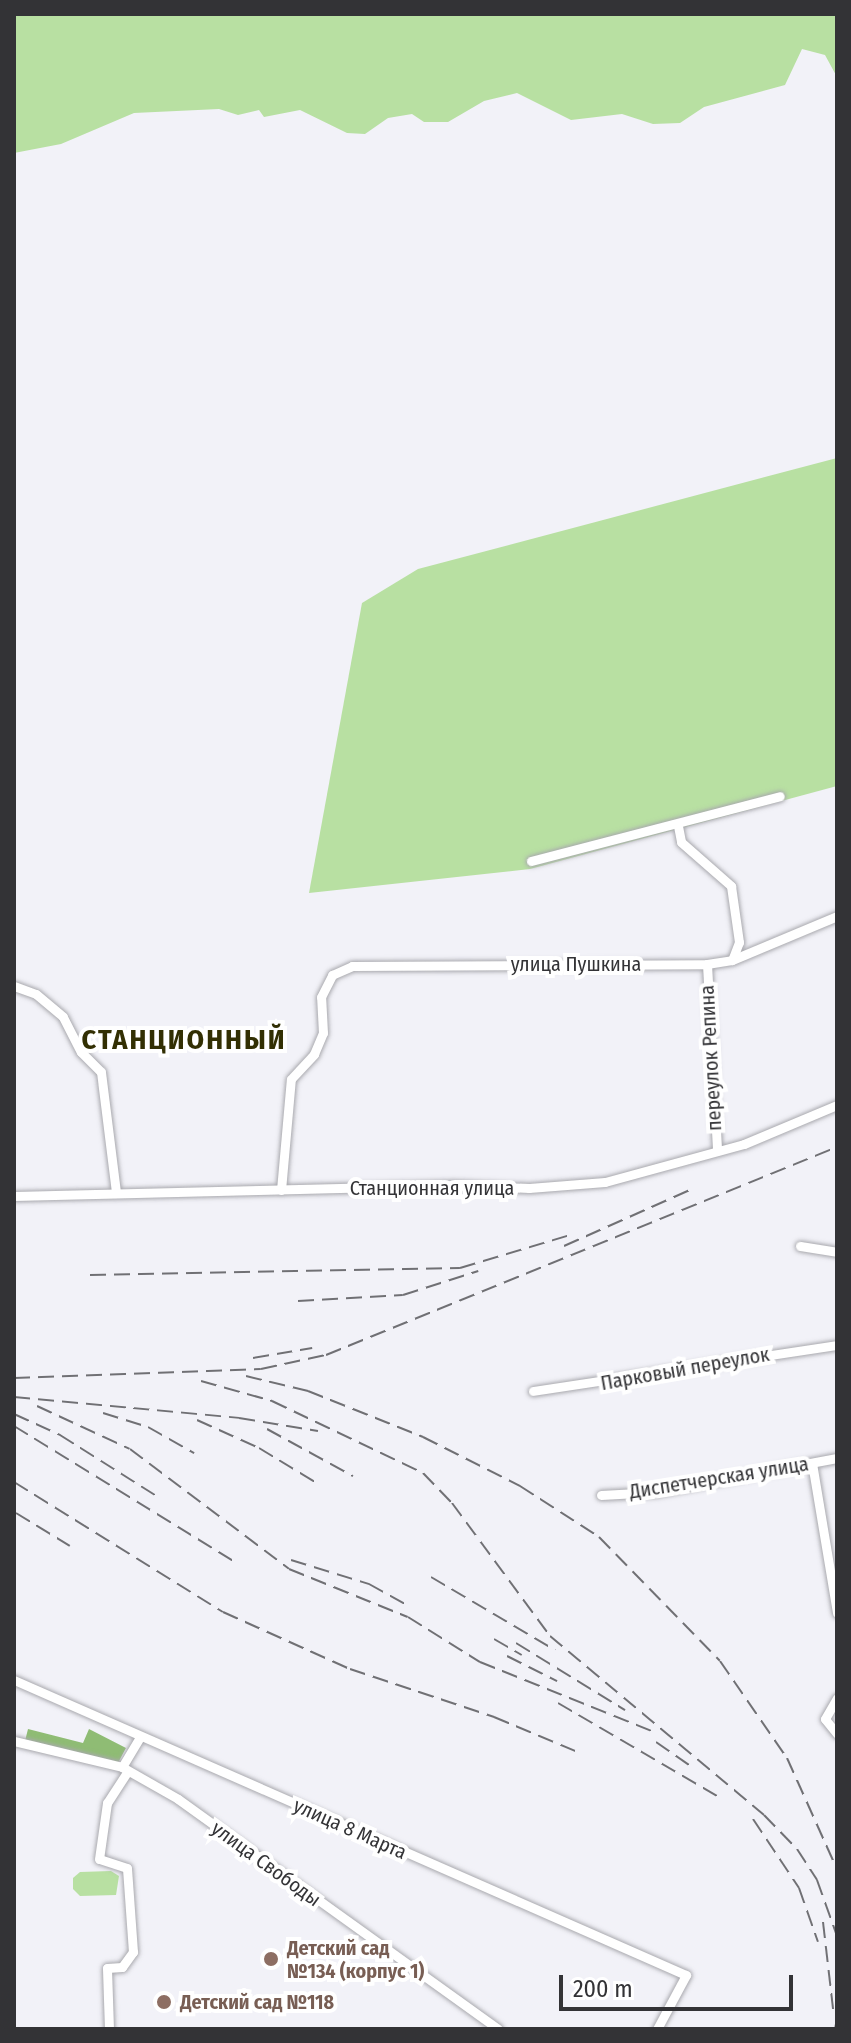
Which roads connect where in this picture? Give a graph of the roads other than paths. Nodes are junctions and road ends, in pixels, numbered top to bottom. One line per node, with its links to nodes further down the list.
1 (780, 796): 2 (street)
2 (678, 826): 3 (street); 5 (street)
3 (531, 861)
4 (837, 916): 5 (street, улица Пушкина)
5 (732, 960): 6 (street, улица Пушкина)
6 (707, 964): 9 (street, переулок Репина); 10 (street, улица Пушкина)
7 (14, 986): 11 (street)
8 (837, 1105): 9 (street, Станционная улица)
9 (717, 1151): 10 (street, Станционная улица)
10 (281, 1190): 11 (street, Станционная улица)
11 (116, 1193): 12 (street, Станционная улица)
12 (14, 1196)
13 (800, 1246): 14 (street)
14 (837, 1252)
15 (837, 1345): 16 (street, Парковый переулок)
16 (533, 1391)
17 (837, 1458): 18 (street, Диспетчерская улица)
18 (812, 1463): 19 (street, Диспетчерская улица); 20 (street)
19 (601, 1495)
20 (837, 1613)
21 (14, 1680): 24 (street, улица 8 Марта)
22 (837, 1698): 23 (street)
23 (837, 1734)
24 (140, 1737): 26 (street); 29 (street, улица 8 Марта)
25 (14, 1741): 26 (street, улица Свободы)
26 (125, 1769): 27 (street); 28 (street, улица Свободы)
27 (109, 2029)
28 (498, 2029)
29 (657, 2029)

